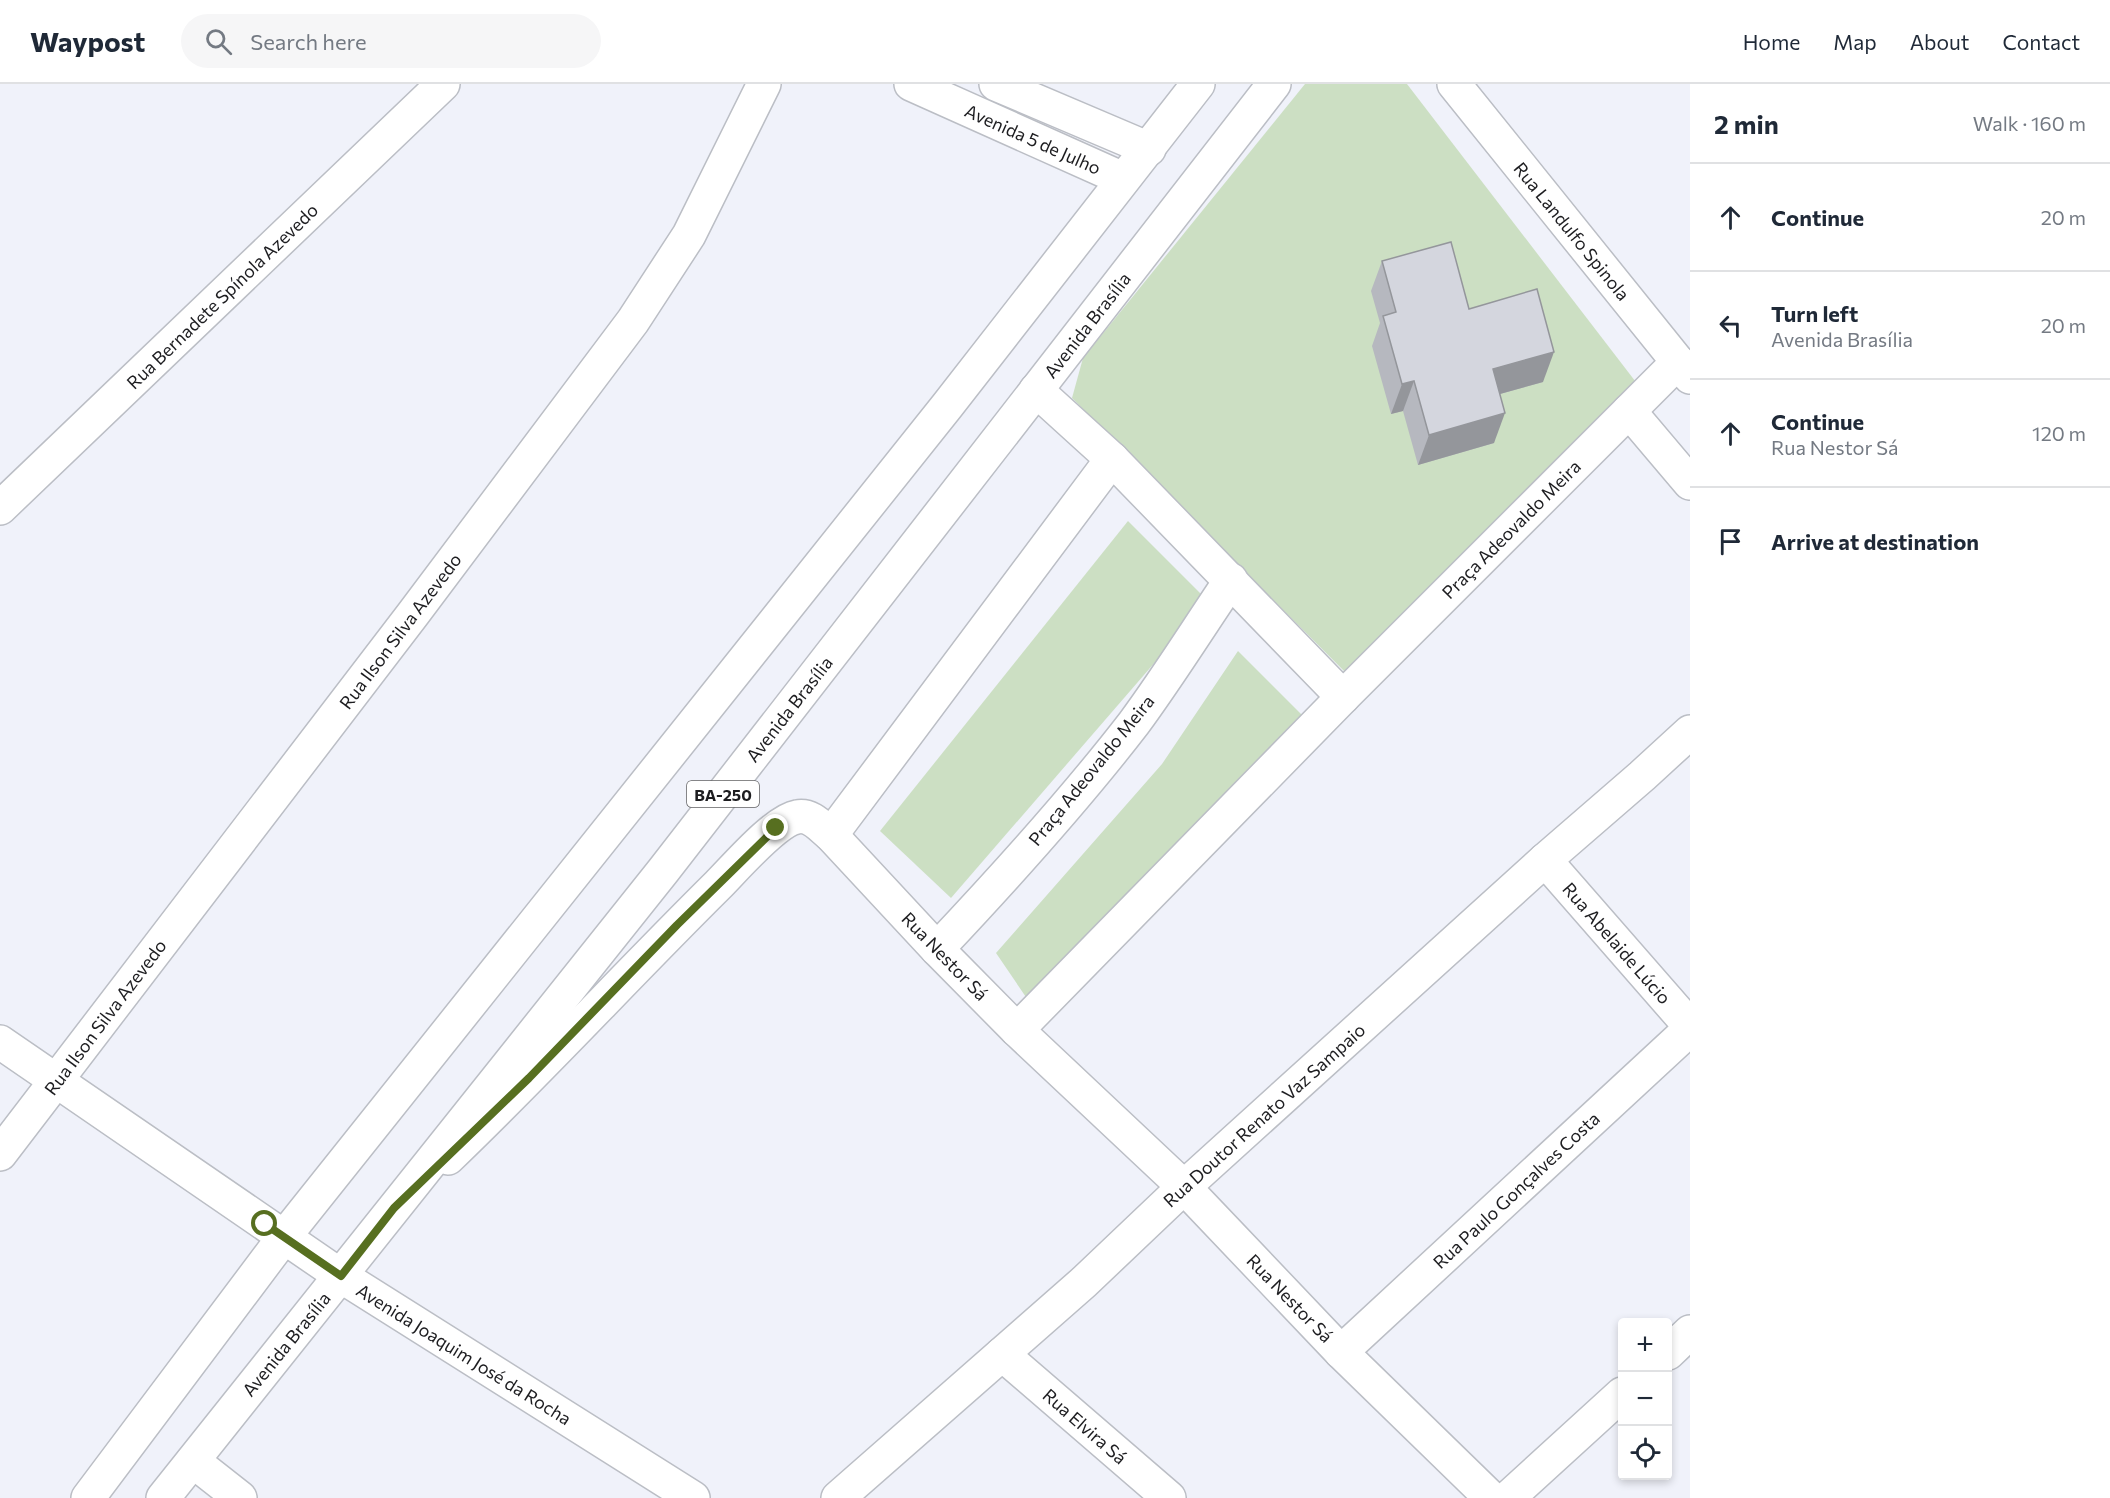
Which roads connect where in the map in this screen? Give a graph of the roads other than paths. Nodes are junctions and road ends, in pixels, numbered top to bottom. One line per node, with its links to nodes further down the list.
1 (443, 84): 15 (street, Rua Bernadete Spínola Azevedo)
2 (765, 84): 25 (street, Rua Ilson Silva Azevedo)
3 (911, 84): 9 (street, Avenida 5 de Julho)
4 (996, 84): 8 (street, Avenida 5 de Julho)
5 (1198, 84): 8 (street)
6 (1274, 84): 11 (street, Avenida Brasília / BA-250)
7 (1454, 84): 10 (street, Rua Landulfo Spinola)
8 (1149, 149): 9 (street)
9 (1123, 179): 29 (street)
10 (1684, 370): 12 (street, Praça Adeovaldo Meira)
11 (1036, 390): 13 (street); 28 (street, Avenida Brasília / BA-250)
12 (1629, 411): 14 (street); 17 (street, Praça Adeovaldo Meira)
13 (1113, 459): 16 (street); 19 (street)
14 (1690, 483)
15 (0, 508)
16 (1231, 580): 17 (street); 21 (street, Praça Adeovaldo Meira)
17 (1343, 697): 23 (street, Praça Adeovaldo Meira)
18 (1690, 732): 20 (street, Rua Doutor Renato Vaz Sampaio)
19 (831, 836): 21 (street, Rua Nestor Sá); 28 (street, Rua Nestor Sá)
20 (1545, 860): 22 (street, Rua Abelaide Lúcio); 27 (street, Rua Doutor Renato Vaz Sampaio)
21 (937, 949): 23 (street, Rua Nestor Sá)
22 (1690, 1027): 33 (street, Rua Paulo Gonçalves Costa)
23 (1017, 1030): 27 (street, Rua Nestor Sá)
24 (0, 1042): 25 (street, Avenida Joaquim José da Rocha)
25 (57, 1079): 26 (street, Rua Ilson Silva Azevedo); 29 (street, Avenida Joaquim José da Rocha)
26 (0, 1154)
27 (1184, 1187): 33 (street, Rua Nestor Sá); 34 (street, Rua Doutor Renato Vaz Sampaio)
28 (394, 1208): 30 (street, Avenida Brasília / BA-250)
29 (284, 1237): 30 (street, Avenida Joaquim José da Rocha); 37 (street)
30 (341, 1276): 36 (street, Avenida Brasília / BA-250); 40 (street, Avenida Joaquim José da Rocha)
31 (1690, 1332): 32 (street)
32 (1672, 1349)
33 (1341, 1352): 43 (street, Rua Nestor Sá)
34 (1002, 1354): 41 (street, Rua Doutor Renato Vaz Sampaio); 42 (street, Rua Elvira Sá)
35 (1618, 1399): 44 (street)
36 (193, 1461): 38 (street, Avenida Brasília / BA-250); 39 (street)
37 (88, 1498)
38 (164, 1498)
39 (240, 1498)
40 (693, 1498)
41 (838, 1498)
42 (1169, 1498)
43 (1491, 1498)
44 (1508, 1498)

